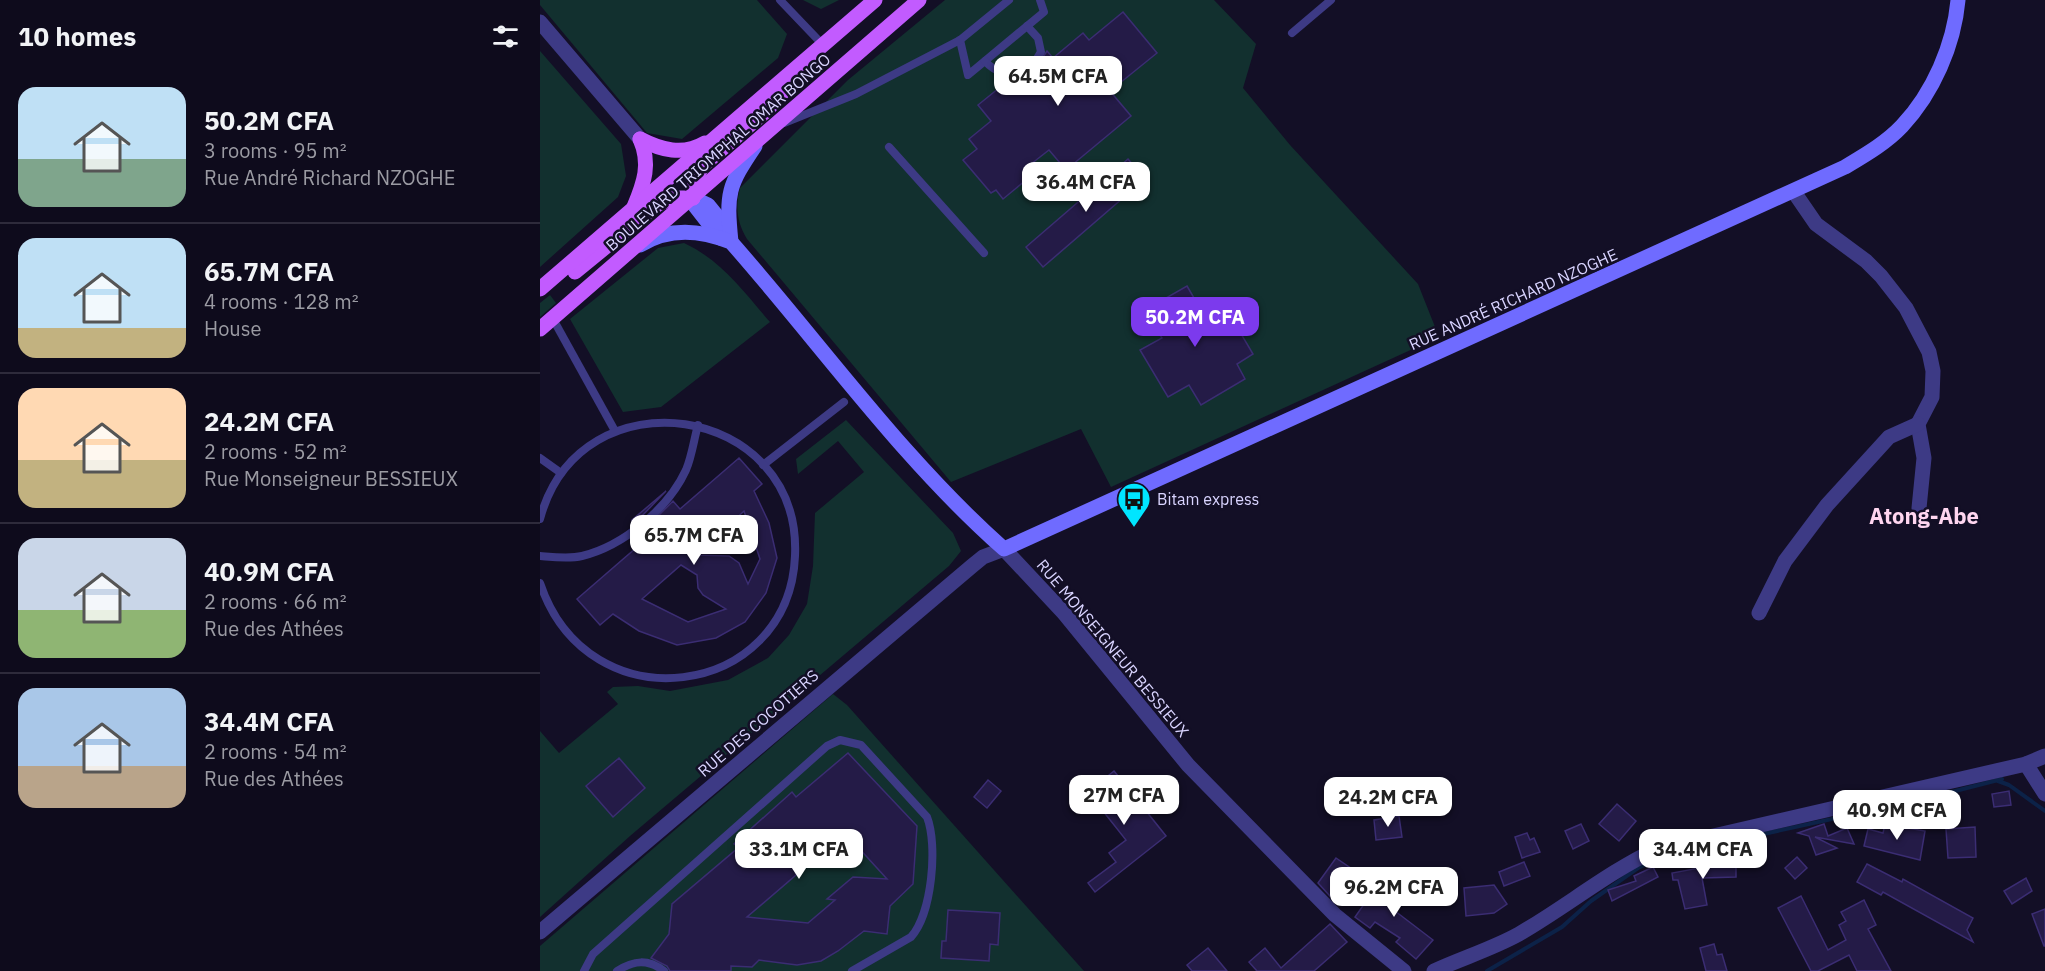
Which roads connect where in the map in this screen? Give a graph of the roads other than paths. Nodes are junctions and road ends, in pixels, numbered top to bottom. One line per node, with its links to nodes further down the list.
1 (780, 0): 14 (lane)
2 (875, 0): 8 (main road, BOULEVARD TRIOMPHAL OMAR BONGO)
3 (919, 0): 12 (main road, BOULEVARD TRIOMPHAL OMAR BONGO)
4 (1009, 0): 13 (lane)
5 (1040, 0): 10 (lane)
6 (1331, 0): 11 (lane)
7 (1958, 0): 22 (street, RUE ANDRÉ RICHARD NZOGHE)
8 (856, 16): 12 (main road); 14 (main road, BOULEVARD TRIOMPHAL OMAR BONGO)
9 (540, 22): 19 (street)
10 (1027, 26): 16 (lane); 16 (lane)
11 (1292, 33)
12 (873, 38): 17 (main road, BOULEVARD TRIOMPHAL OMAR BONGO)
13 (960, 40): 16 (lane); 17 (lane)
14 (823, 45): 15 (main road, BOULEVARD TRIOMPHAL OMAR BONGO)
15 (806, 60): 18 (main road, BOULEVARD TRIOMPHAL OMAR BONGO); 23 (main road)
16 (985, 61)
17 (774, 127): 20 (main road, BOULEVARD TRIOMPHAL OMAR BONGO)
18 (719, 136): 19 (main road); 24 (main road, BOULEVARD TRIOMPHAL OMAR BONGO)
19 (640, 139): 24 (main road)
20 (758, 141): 23 (main road, BOULEVARD TRIOMPHAL OMAR BONGO); 25 (street)
21 (889, 147): 27 (lane)
22 (1794, 192): 32 (street); 40 (street, RUE ANDRÉ RICHARD NZOGHE)
23 (693, 198): 25 (street, RUE MONSEIGNEUR BESSIEUX); 26 (main road, BOULEVARD TRIOMPHAL OMAR BONGO); 28 (main road)
24 (633, 211): 28 (main road, BOULEVARD TRIOMPHAL OMAR BONGO)
25 (730, 241): 26 (street); 40 (street, RUE MONSEIGNEUR BESSIEUX)
26 (637, 246): 29 (main road, BOULEVARD TRIOMPHAL OMAR BONGO)
27 (984, 253)
28 (540, 290)
29 (553, 319): 30 (main road, BOULEVARD TRIOMPHAL OMAR BONGO); 34 (lane)
30 (540, 329)
31 (844, 402): 36 (lane)
32 (1918, 424): 38 (street); 43 (street)
33 (698, 425): 34 (lane); 36 (lane); 41 (lane)
34 (615, 431): 37 (lane)
35 (540, 458): 37 (lane)
36 (763, 465): 42 (lane)
37 (561, 473): 39 (lane)
38 (1919, 508)
39 (540, 519)
40 (1004, 549): 47 (street, RUE DES COCOTIERS); 52 (street, RUE MONSEIGNEUR BESSIEUX)
41 (540, 556)
42 (540, 583)
43 (1759, 613)
44 (2045, 756): 45 (street)
45 (2026, 764): 46 (street); 53 (street)
46 (2045, 794)
47 (540, 932)
48 (584, 971): 51 (lane)
49 (617, 971): 50 (lane)
50 (664, 971)
51 (852, 971)
52 (1404, 971)
53 (1434, 971)

